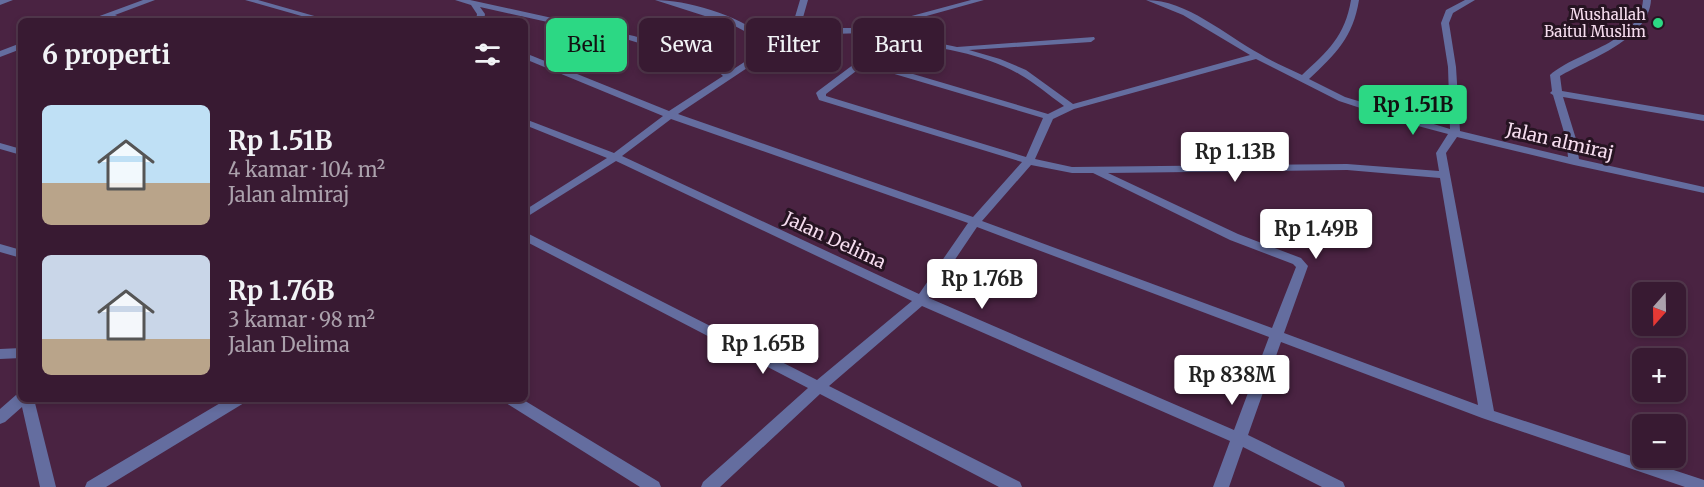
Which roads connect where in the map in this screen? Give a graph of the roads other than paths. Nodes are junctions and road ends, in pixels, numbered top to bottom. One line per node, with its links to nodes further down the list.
1 (9, 0): 12 (street)
2 (151, 0): 14 (street)
3 (249, 0): 17 (street)
4 (459, 0): 13 (street)
5 (659, 0): 21 (street)
6 (804, 0): 19 (street)
7 (980, 0): 20 (street)
8 (1150, 0): 27 (street, Jalan almiraj)
9 (1355, 0): 34 (street)
10 (1471, 0): 41 (street)
11 (1647, 0): 35 (street)
12 (0, 3)
13 (474, 4): 18 (street); 33 (street)
14 (106, 15): 15 (street); 16 (street)
15 (98, 18)
16 (116, 18)
17 (317, 18)
18 (480, 18)
19 (799, 18)
20 (912, 18)
21 (746, 29)
22 (1091, 39): 25 (street)
23 (944, 46): 25 (street)
24 (18, 47): 26 (street)
25 (953, 48): 36 (street)
26 (1, 54): 29 (street)
27 (1257, 56): 34 (street, Jalan almiraj); 36 (street)
28 (528, 57): 37 (street)
29 (18, 58)
30 (746, 63): 33 (street)
31 (853, 69): 45 (street)
32 (896, 72): 38 (street)
33 (727, 75): 37 (street)
34 (1302, 80): 41 (street, Jalan almiraj)
35 (1555, 93): 39 (street); 46 (street)
36 (1071, 107): 38 (street)
37 (670, 115): 44 (street); 51 (street)
38 (1048, 117): 45 (street)
39 (1704, 118)
40 (528, 123): 44 (street, Jalan Delima)
41 (1455, 132): 46 (street, Jalan almiraj); 48 (street)
42 (0, 146): 43 (street)
43 (18, 151)
44 (615, 157): 50 (street); 55 (street, Jalan Delima)
45 (1029, 161): 47 (street); 51 (street)
46 (1574, 162): 49 (street, Jalan almiraj)
47 (1096, 170): 48 (street); 56 (street)
48 (1445, 175): 64 (street)
49 (1704, 190)
50 (528, 213)
51 (975, 222): 55 (street); 56 (street)
52 (528, 238): 59 (street)
53 (0, 248): 54 (street)
54 (18, 253)
55 (921, 300): 59 (street); 66 (street, Jalan Delima)
56 (1275, 335): 64 (street); 66 (street)
57 (18, 353): 58 (street)
58 (0, 354)
59 (819, 386): 70 (street); 71 (street)
60 (18, 402): 65 (street)
61 (28, 402): 67 (street)
62 (234, 402): 68 (street)
63 (516, 402): 69 (street)
64 (1487, 414): 74 (street)
65 (0, 418)
66 (1239, 438): 72 (street); 73 (street, Jalan Delima)
67 (48, 487)
68 (93, 487)
69 (653, 487)
70 (709, 487)
71 (1014, 487)
72 (1221, 487)
73 (1336, 487)
74 (1704, 487)

